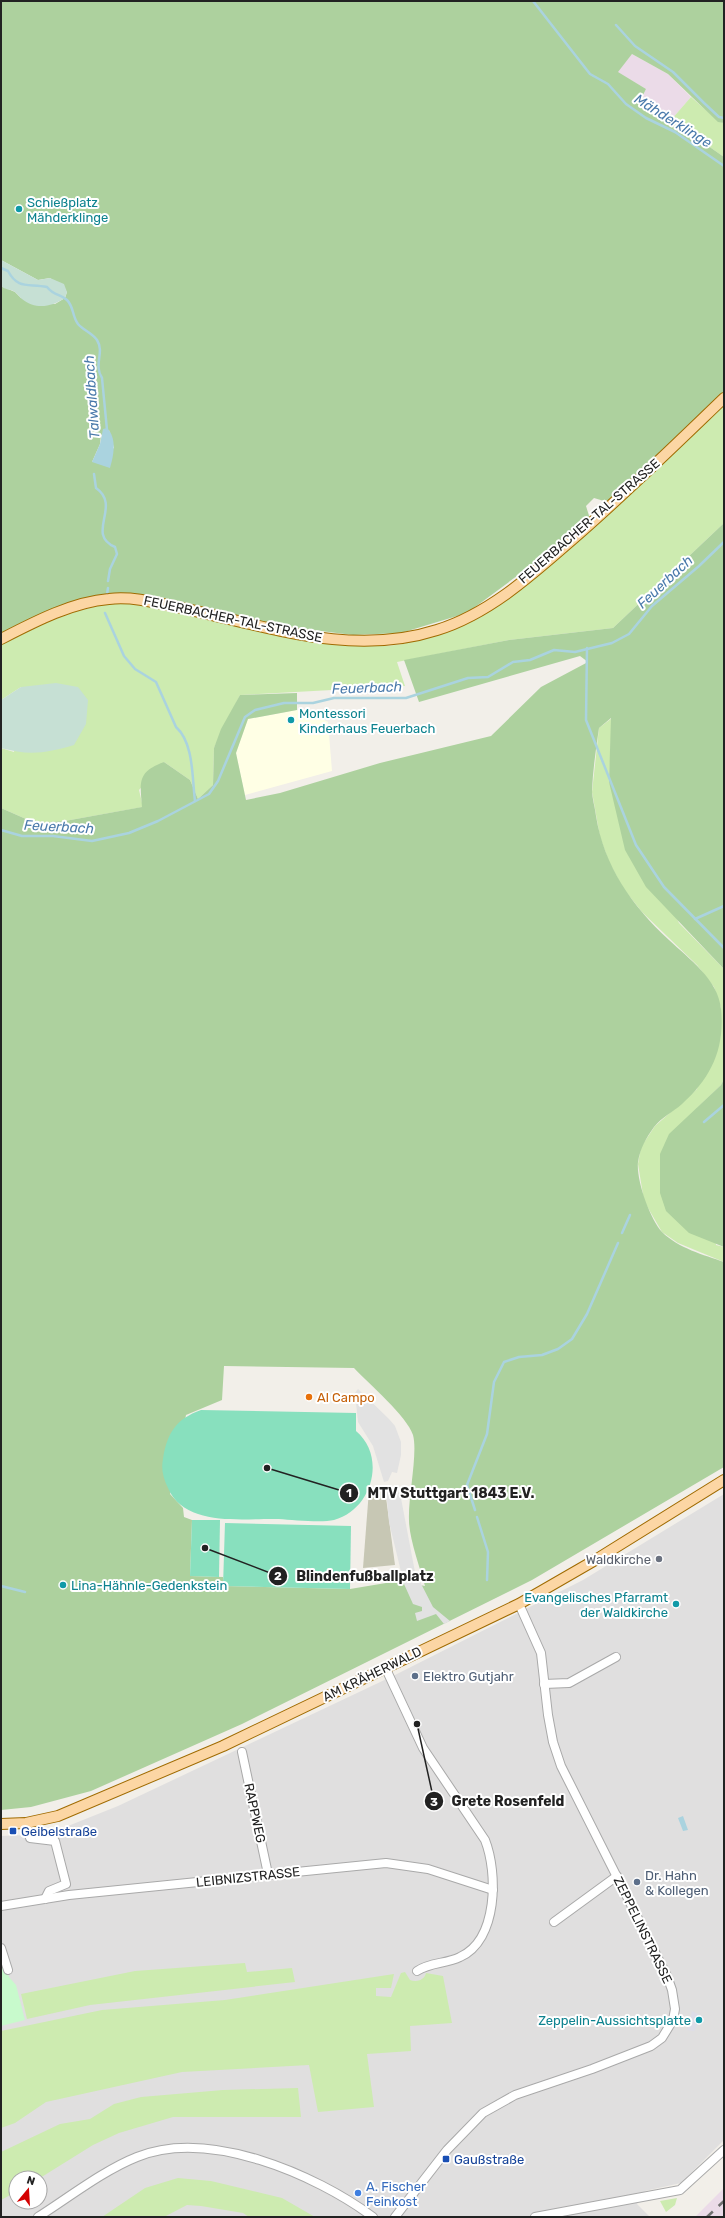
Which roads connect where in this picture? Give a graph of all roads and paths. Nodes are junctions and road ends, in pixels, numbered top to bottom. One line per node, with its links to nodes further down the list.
1 (724, 398): 2 (main road, FEUERBACHER-TAL-STRASSE)
2 (1, 639)
3 (724, 1480): 4 (main road, AM KRÄHERWALD)
4 (519, 1604): 6 (main road, AM KRÄHERWALD); 7 (street, ZEPPELINSTRASSE)
5 (616, 1657): 7 (street)
6 (385, 1667): 9 (main road, AM KRÄHERWALD); 13 (street)
7 (544, 1684): 12 (street, ZEPPELINSTRASSE)
8 (242, 1752): 11 (street, RAPPWEG)
9 (26, 1823): 10 (main road, AM KRÄHERWALD); 14 (street)
10 (1, 1824)
11 (268, 1874): 13 (street, LEIBNIZSTRASSE); 14 (street, LEIBNIZSTRASSE)
12 (617, 1876): 16 (street); 23 (street, ZEPPELINSTRASSE)
13 (493, 1890): 19 (street)
14 (45, 1899): 15 (street, LEIBNIZSTRASSE)
15 (1, 1906)
16 (554, 1922)
17 (1, 1948): 18 (street)
18 (8, 1970)
19 (417, 1971)
20 (724, 2150): 24 (street)
21 (38, 2217): 22 (street)
22 (373, 2217)
23 (396, 2217)
24 (535, 2217)

